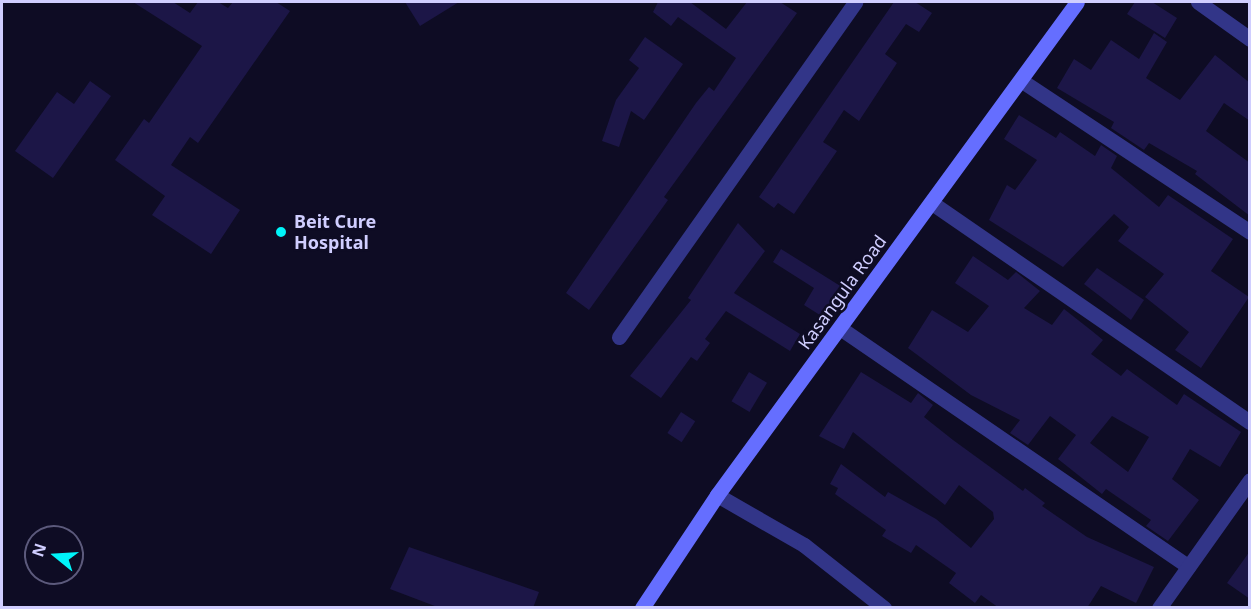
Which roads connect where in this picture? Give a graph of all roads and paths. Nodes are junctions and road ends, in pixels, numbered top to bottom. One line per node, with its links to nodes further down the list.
1 (855, 2): 9 (street)
2 (1077, 2): 5 (main road, Kasangula Road)
3 (1198, 2): 4 (street)
4 (1250, 39)
5 (1022, 81): 6 (main road, Kasangula Road); 7 (street)
6 (932, 203): 8 (main road, Kasangula Road); 10 (street)
7 (1250, 232)
8 (840, 328): 12 (main road, Kasangula Road); 13 (street)
9 (620, 337)
10 (1250, 422)
11 (1250, 480): 13 (street)
12 (717, 495): 14 (main road, Kasangula Road); 15 (street)
13 (1188, 566): 16 (street)
14 (642, 608)
15 (884, 608)
16 (1159, 608)

